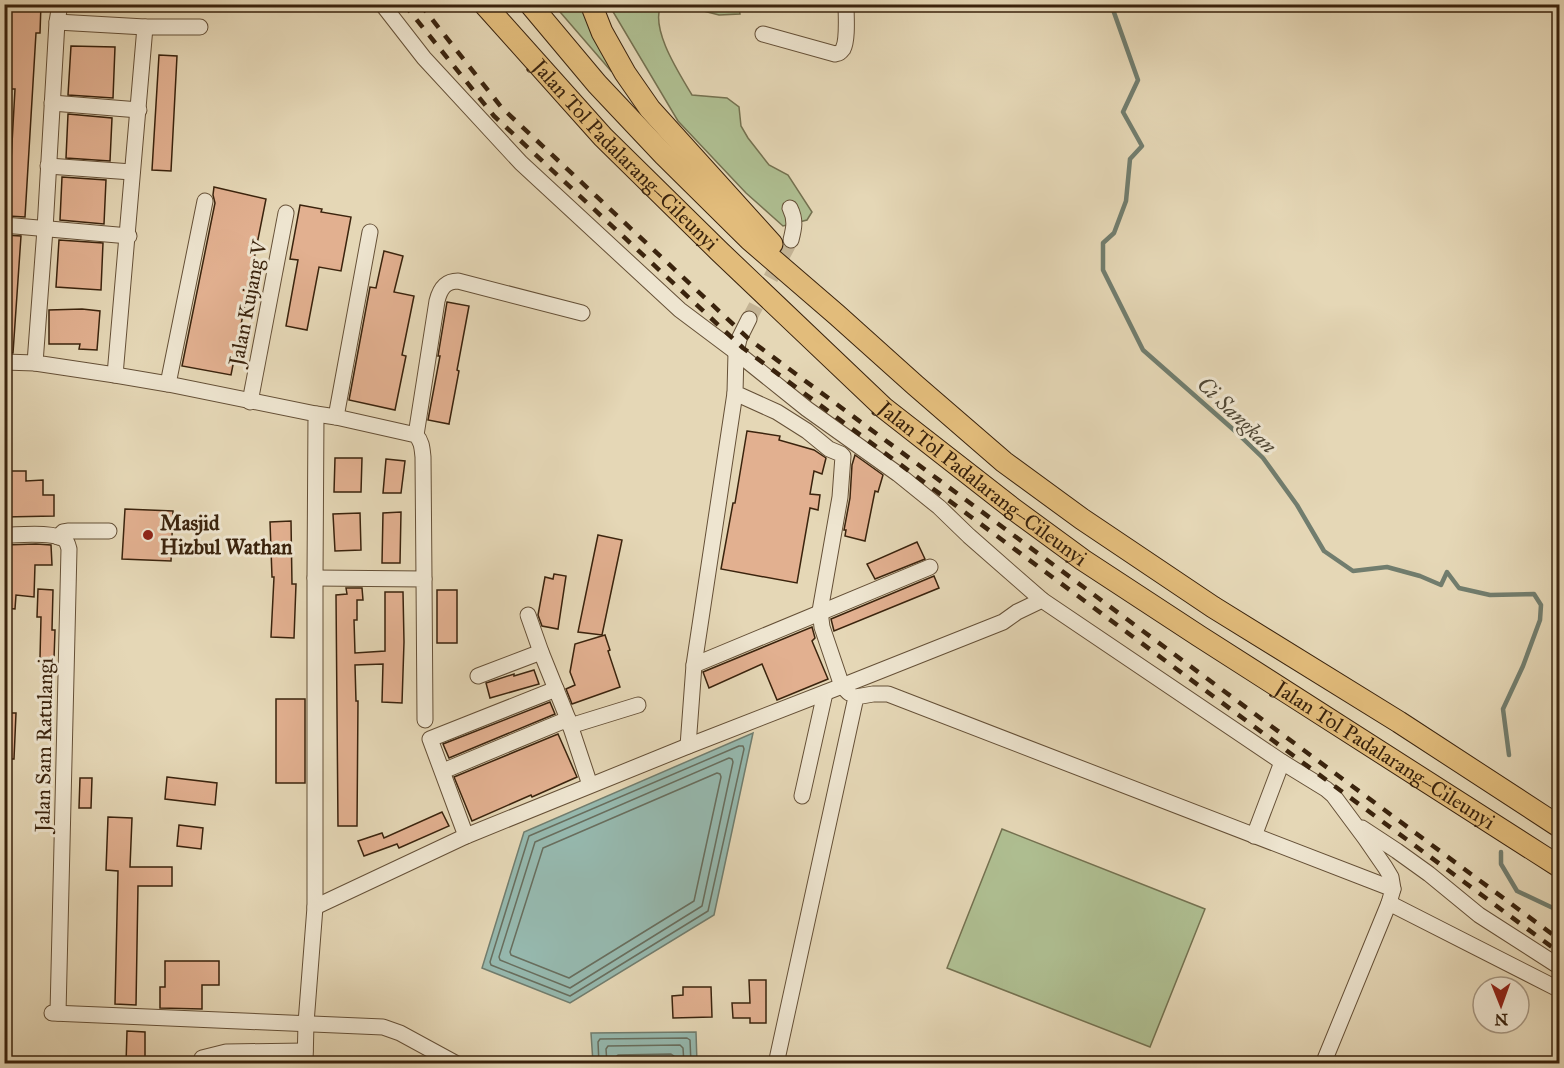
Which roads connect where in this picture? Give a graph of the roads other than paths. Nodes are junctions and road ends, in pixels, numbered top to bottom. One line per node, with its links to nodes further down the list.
1 (60, 4): 7 (street)
2 (382, 4): 26 (street)
3 (484, 4): 64 (highway, Jalan Tol Padalarang–Cileunyi)
4 (531, 4): 24 (highway, Jalan Tol Padalarang–Cileunyi)
5 (591, 4): 24 (highway)
6 (846, 4): 10 (street)
7 (57, 22): 8 (street); 11 (street)
8 (145, 27): 9 (street); 12 (street)
9 (201, 27)
10 (763, 34)
11 (52, 103): 12 (street); 13 (street)
12 (139, 110): 14 (street)
13 (48, 165): 14 (street); 19 (street)
14 (132, 172): 21 (street)
15 (205, 201): 30 (street)
16 (790, 208): 22 (street)
17 (286, 213): 32 (street, Jalan Kujang V)
18 (4, 225): 19 (street)
19 (45, 229): 21 (street); 28 (street)
20 (370, 232): 34 (street)
21 (129, 236): 29 (street)
22 (791, 240)
23 (582, 313): 35 (street)
24 (837, 315): 61 (highway, Jalan Tol Padalarang–Cileunyi)
25 (749, 319): 26 (street)
26 (736, 352): 31 (street); 42 (street)
27 (4, 362): 28 (street)
28 (35, 363): 29 (street)
29 (115, 375): 30 (street)
30 (168, 384): 32 (street)
31 (735, 393): 43 (street); 46 (street)
32 (250, 402): 33 (street)
33 (316, 414): 34 (street); 40 (street)
34 (336, 417): 35 (street)
35 (416, 435): 41 (street)
36 (110, 531): 38 (street)
37 (4, 535): 38 (street)
38 (58, 537): 69 (street, Jalan Sam Ratulangi)
39 (930, 567): 43 (street)
40 (315, 578): 41 (street); 66 (street)
41 (424, 579): 53 (street)
42 (1042, 600): 48 (street); 56 (street)
43 (820, 611): 46 (street); 48 (street)
44 (528, 615): 45 (street)
45 (542, 652): 47 (street); 49 (street)
46 (694, 665): 55 (street)
47 (478, 676)
48 (842, 686): 50 (street); 51 (street)
49 (556, 689): 54 (street); 57 (street)
50 (825, 693): 55 (street); 59 (street)
51 (856, 697): 63 (street); 73 (street)
52 (638, 705): 54 (street)
53 (425, 720)
54 (569, 723): 57 (street); 58 (street)
55 (688, 746): 58 (street)
56 (1281, 762): 60 (street); 63 (street)
57 (443, 771): 62 (street)
58 (590, 785): 62 (street)
59 (802, 796)
60 (1354, 824): 65 (street); 67 (street)
61 (1560, 827)
62 (466, 836): 66 (street)
63 (1254, 836): 65 (street)
64 (1560, 867)
65 (1391, 896): 68 (street); 74 (street)
66 (315, 907): 69 (street)
67 (1560, 967)
68 (1560, 990)
69 (306, 1023): 70 (street); 72 (street, Jalan Sam Ratulangi)
70 (305, 1057): 71 (street)
71 (202, 1058)
72 (457, 1064)
73 (776, 1064)
74 (1323, 1064)

